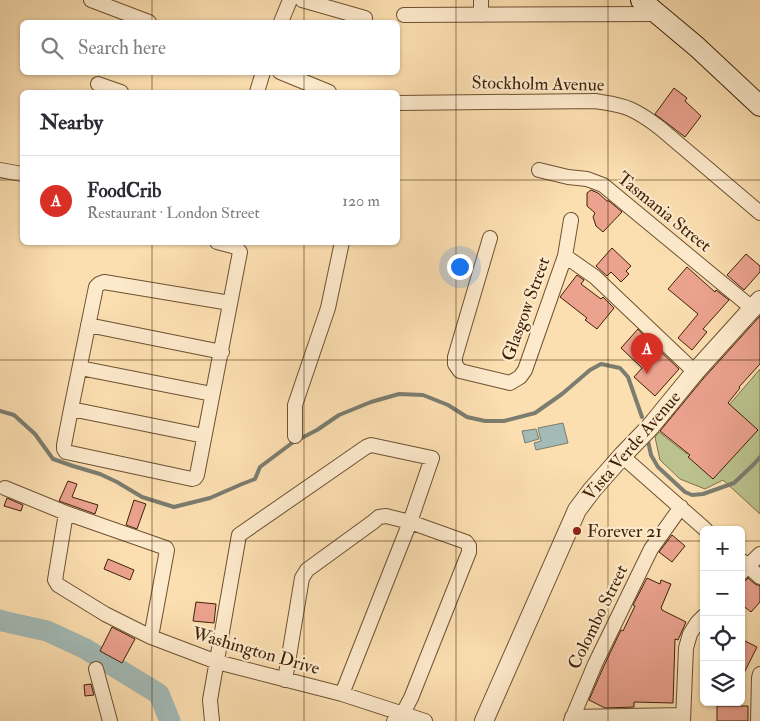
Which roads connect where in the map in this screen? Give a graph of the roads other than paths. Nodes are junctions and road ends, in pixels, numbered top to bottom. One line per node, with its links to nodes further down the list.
1 (91, 0): 10 (street)
2 (290, 0): 11 (street)
3 (302, 0): 9 (street)
4 (481, 0): 6 (street)
5 (641, 0): 7 (main road)
6 (481, 14): 7 (street); 8 (street)
7 (658, 14): 19 (main road)
8 (404, 15)
9 (365, 18)
10 (145, 20)
11 (283, 20)
12 (262, 75): 16 (street)
13 (287, 75): 17 (street)
14 (98, 84): 15 (street)
15 (116, 90)
16 (258, 90)
17 (324, 90)
18 (400, 103): 23 (street, Stockholm Avenue)
19 (760, 106)
20 (0, 170): 22 (street)
21 (539, 170): 30 (street, Tasmania Street)
22 (20, 174)
23 (760, 213)
24 (571, 220): 28 (street, Glasgow Street)
25 (490, 238): 28 (street, Glasgow Street)
26 (231, 245): 29 (street)
27 (341, 245): 38 (street)
28 (566, 256): 34 (street)
29 (230, 303): 31 (street); 32 (street)
30 (756, 304): 34 (street, Vista Verde Avenue)
31 (88, 325): 32 (street); 33 (street)
32 (222, 352): 35 (street)
33 (80, 368): 35 (street); 36 (street)
34 (696, 372): 39 (street, Vista Verde Avenue)
35 (212, 394): 37 (street)
36 (71, 409): 37 (street); 37 (street)
37 (204, 436)
38 (295, 436)
39 (622, 456): 41 (street); 62 (street, Vista Verde Avenue)
40 (5, 488): 42 (street)
41 (681, 507): 44 (street); 58 (street, Colombo Street)
42 (66, 514): 50 (street, Washington Drive); 50 (street)
43 (410, 522): 51 (street); 54 (street); 55 (street); 56 (street)
44 (702, 526)
45 (760, 554): 46 (street)
46 (745, 565)
47 (745, 568): 48 (street)
48 (760, 577)
49 (700, 620): 57 (street)
50 (151, 638): 51 (street, Washington Drive)
51 (217, 662): 54 (street, Washington Drive); 60 (street)
52 (96, 669): 59 (street)
53 (760, 674): 63 (street)
54 (285, 680): 55 (street, Washington Drive)
55 (342, 694): 56 (street, Washington Drive)
56 (399, 717): 61 (street, Washington Drive)
57 (683, 718): 58 (street)
58 (571, 719)
59 (110, 721)
60 (212, 721)
61 (425, 721)
62 (484, 721)
63 (758, 721)

